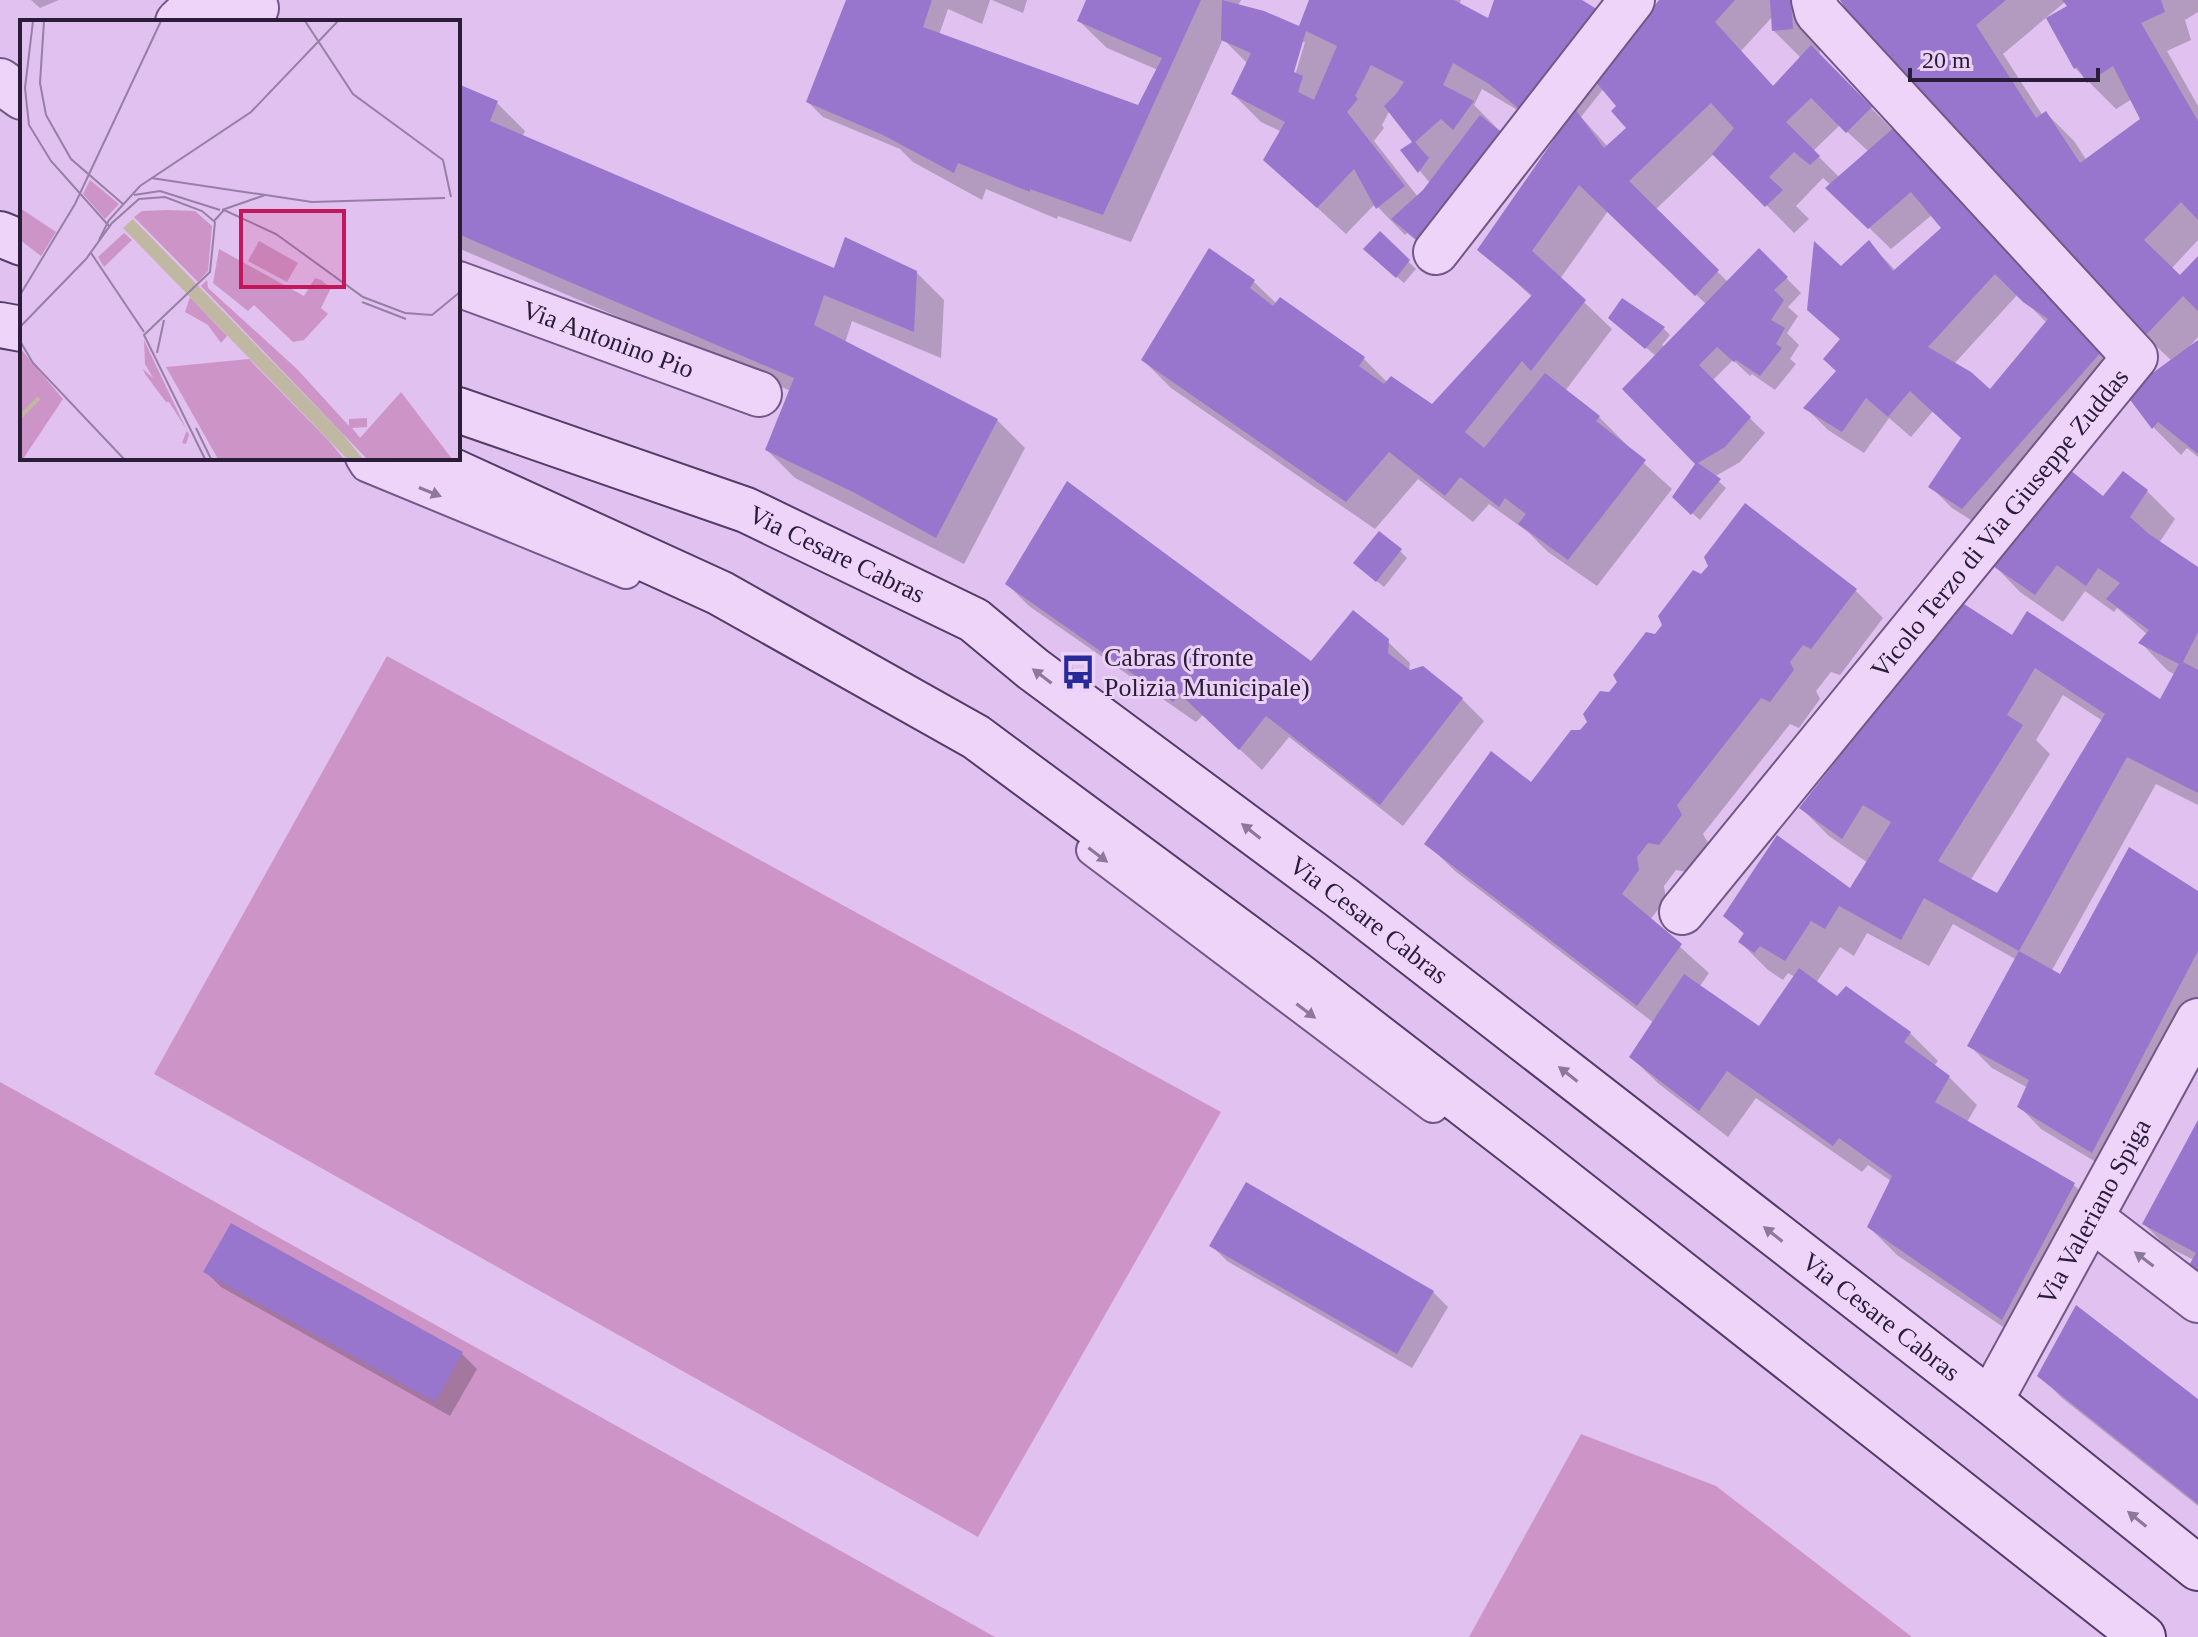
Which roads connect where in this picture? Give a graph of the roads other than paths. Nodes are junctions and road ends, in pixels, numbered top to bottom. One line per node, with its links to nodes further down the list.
1 (201, 0): 5 (main road)
2 (213, 0): 6 (main road)
3 (1632, 0): 11 (main road)
4 (1814, 0): 19 (main road, Vicolo Terzo di Via Giuseppe Zuddas)
5 (180, 20)
6 (251, 20)
7 (0, 81): 8 (main road)
8 (20, 96)
9 (0, 234): 10 (main road)
10 (20, 242)
11 (1436, 252)
12 (460, 285): 15 (main road, Via Antonino Pio)
13 (0, 325): 14 (main road)
14 (20, 329)
15 (759, 394)
16 (460, 411): 23 (main road, Via Cesare Cabras, one-way to 16)
17 (362, 460): 25 (lane, one-way to 25)
18 (422, 460): 26 (main road)
19 (1682, 912)
20 (2198, 1021): 21 (main road, Via Valeriano Spiga)
21 (2091, 1218): 22 (main road, one-way to 21); 23 (main road, Via Valeriano Spiga)
22 (2198, 1300)
23 (1990, 1401): 24 (main road, Via Cesare Cabras, one-way to 23)
24 (2198, 1568)
25 (2122, 1637)
26 (2143, 1637)

